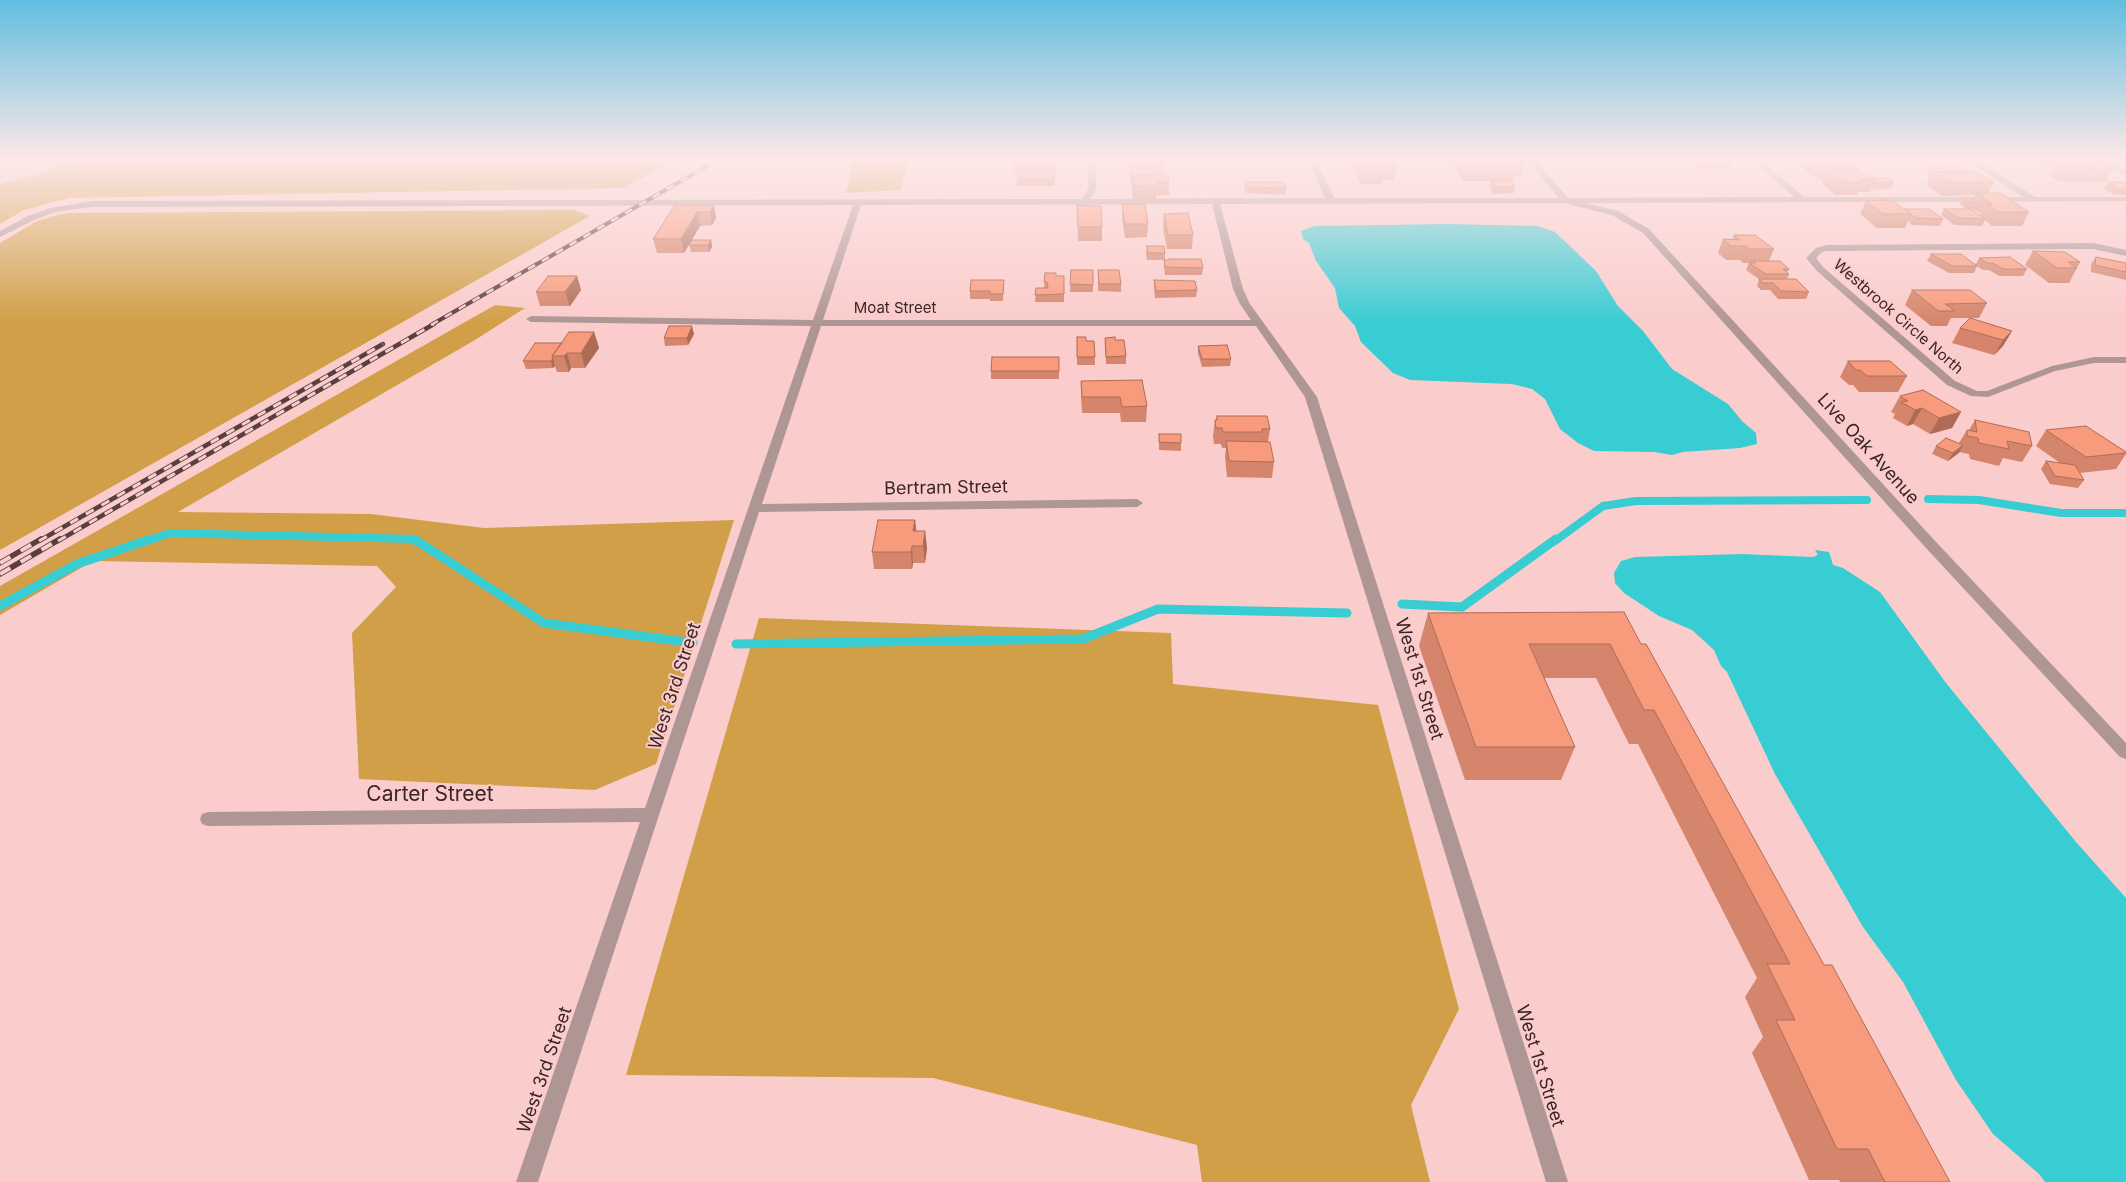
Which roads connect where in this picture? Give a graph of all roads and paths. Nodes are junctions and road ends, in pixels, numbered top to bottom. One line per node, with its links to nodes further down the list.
1 (44, 213): 5 (street)
2 (854, 213): 8 (street, West 3rd Street)
3 (1219, 213): 9 (street, West 1st Street)
4 (1615, 213): 13 (street, Live Oak Avenue)
5 (0, 234)
6 (2126, 253): 10 (street, Westbrook Circle North)
7 (531, 319): 8 (street, Moat Street)
8 (817, 322): 9 (street, Moat Street); 12 (street, West 3rd Street)
9 (1259, 323): 17 (street, West 1st Street)
10 (2126, 360)
11 (1137, 503): 12 (street, Bertram Street)
12 (755, 508): 14 (street, West 3rd Street)
13 (2126, 753)
14 (652, 816): 15 (street, Carter Street); 16 (street, West 3rd Street)
15 (208, 819)
16 (527, 1182)
17 (1557, 1182)

